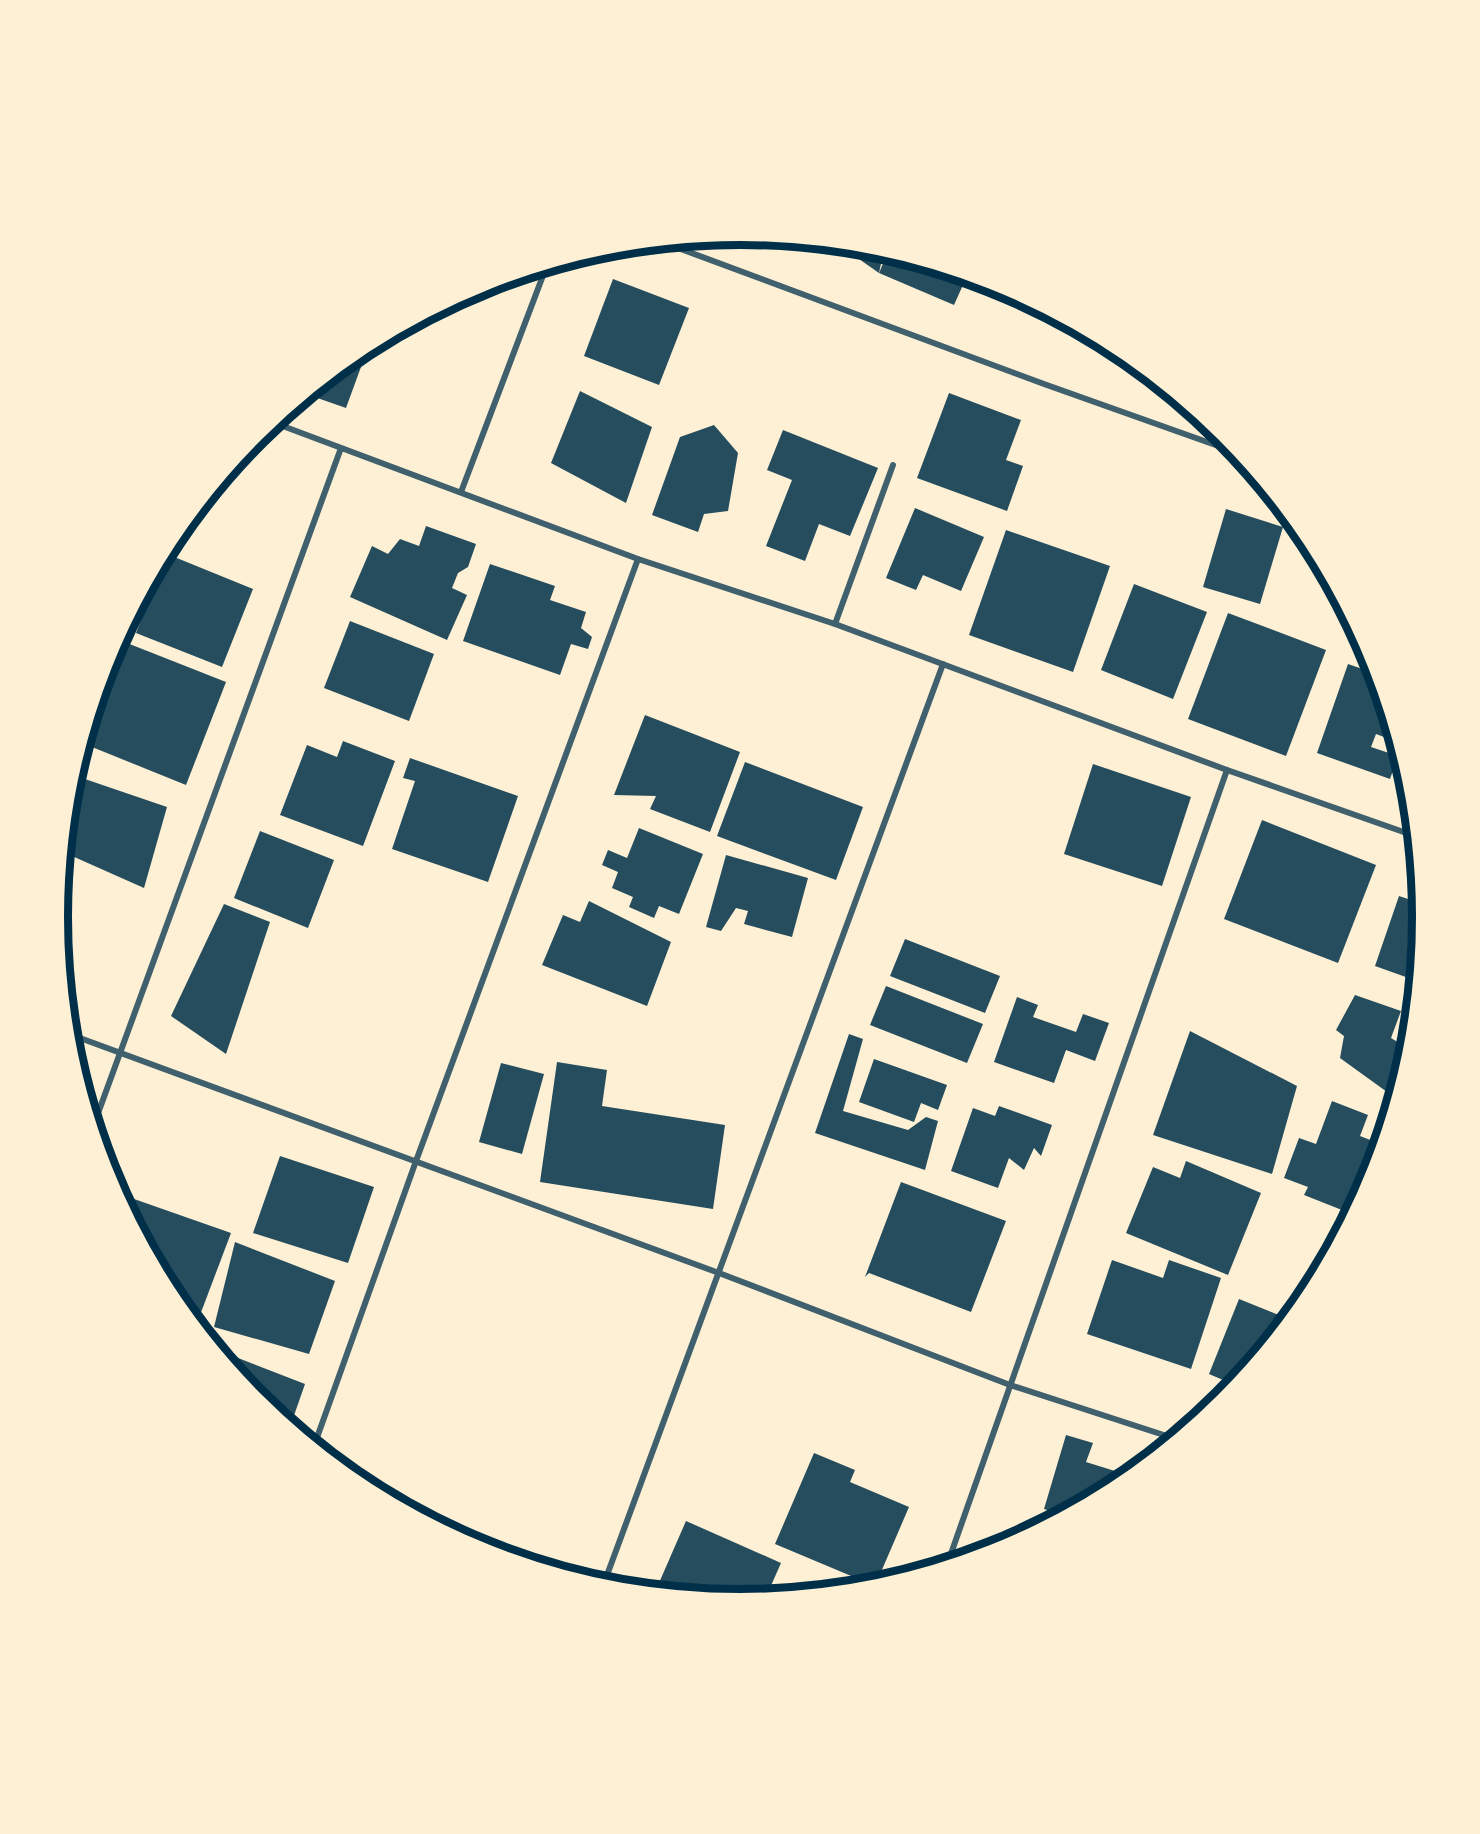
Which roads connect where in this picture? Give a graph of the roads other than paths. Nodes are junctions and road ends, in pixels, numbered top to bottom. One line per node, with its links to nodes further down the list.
1 (677, 248): 4 (street)
2 (544, 274): 7 (street)
3 (281, 425): 5 (street)
4 (1222, 447)
5 (341, 448): 7 (street); 15 (street)
6 (893, 465): 9 (street)
7 (461, 492): 8 (street)
8 (638, 559): 9 (street); 17 (street)
9 (836, 624): 10 (street)
10 (943, 664): 11 (street); 18 (street)
11 (1227, 770): 13 (street); 19 (street)
12 (1407, 827): 13 (street)
13 (1405, 832)
14 (78, 1037): 15 (street)
15 (120, 1053): 16 (street); 17 (street)
16 (97, 1115)
17 (416, 1161): 18 (street); 21 (street)
18 (719, 1273): 19 (street); 23 (street)
19 (1010, 1385): 20 (street); 22 (street)
20 (1167, 1436)
21 (316, 1439)
22 (950, 1556)
23 (607, 1576)

